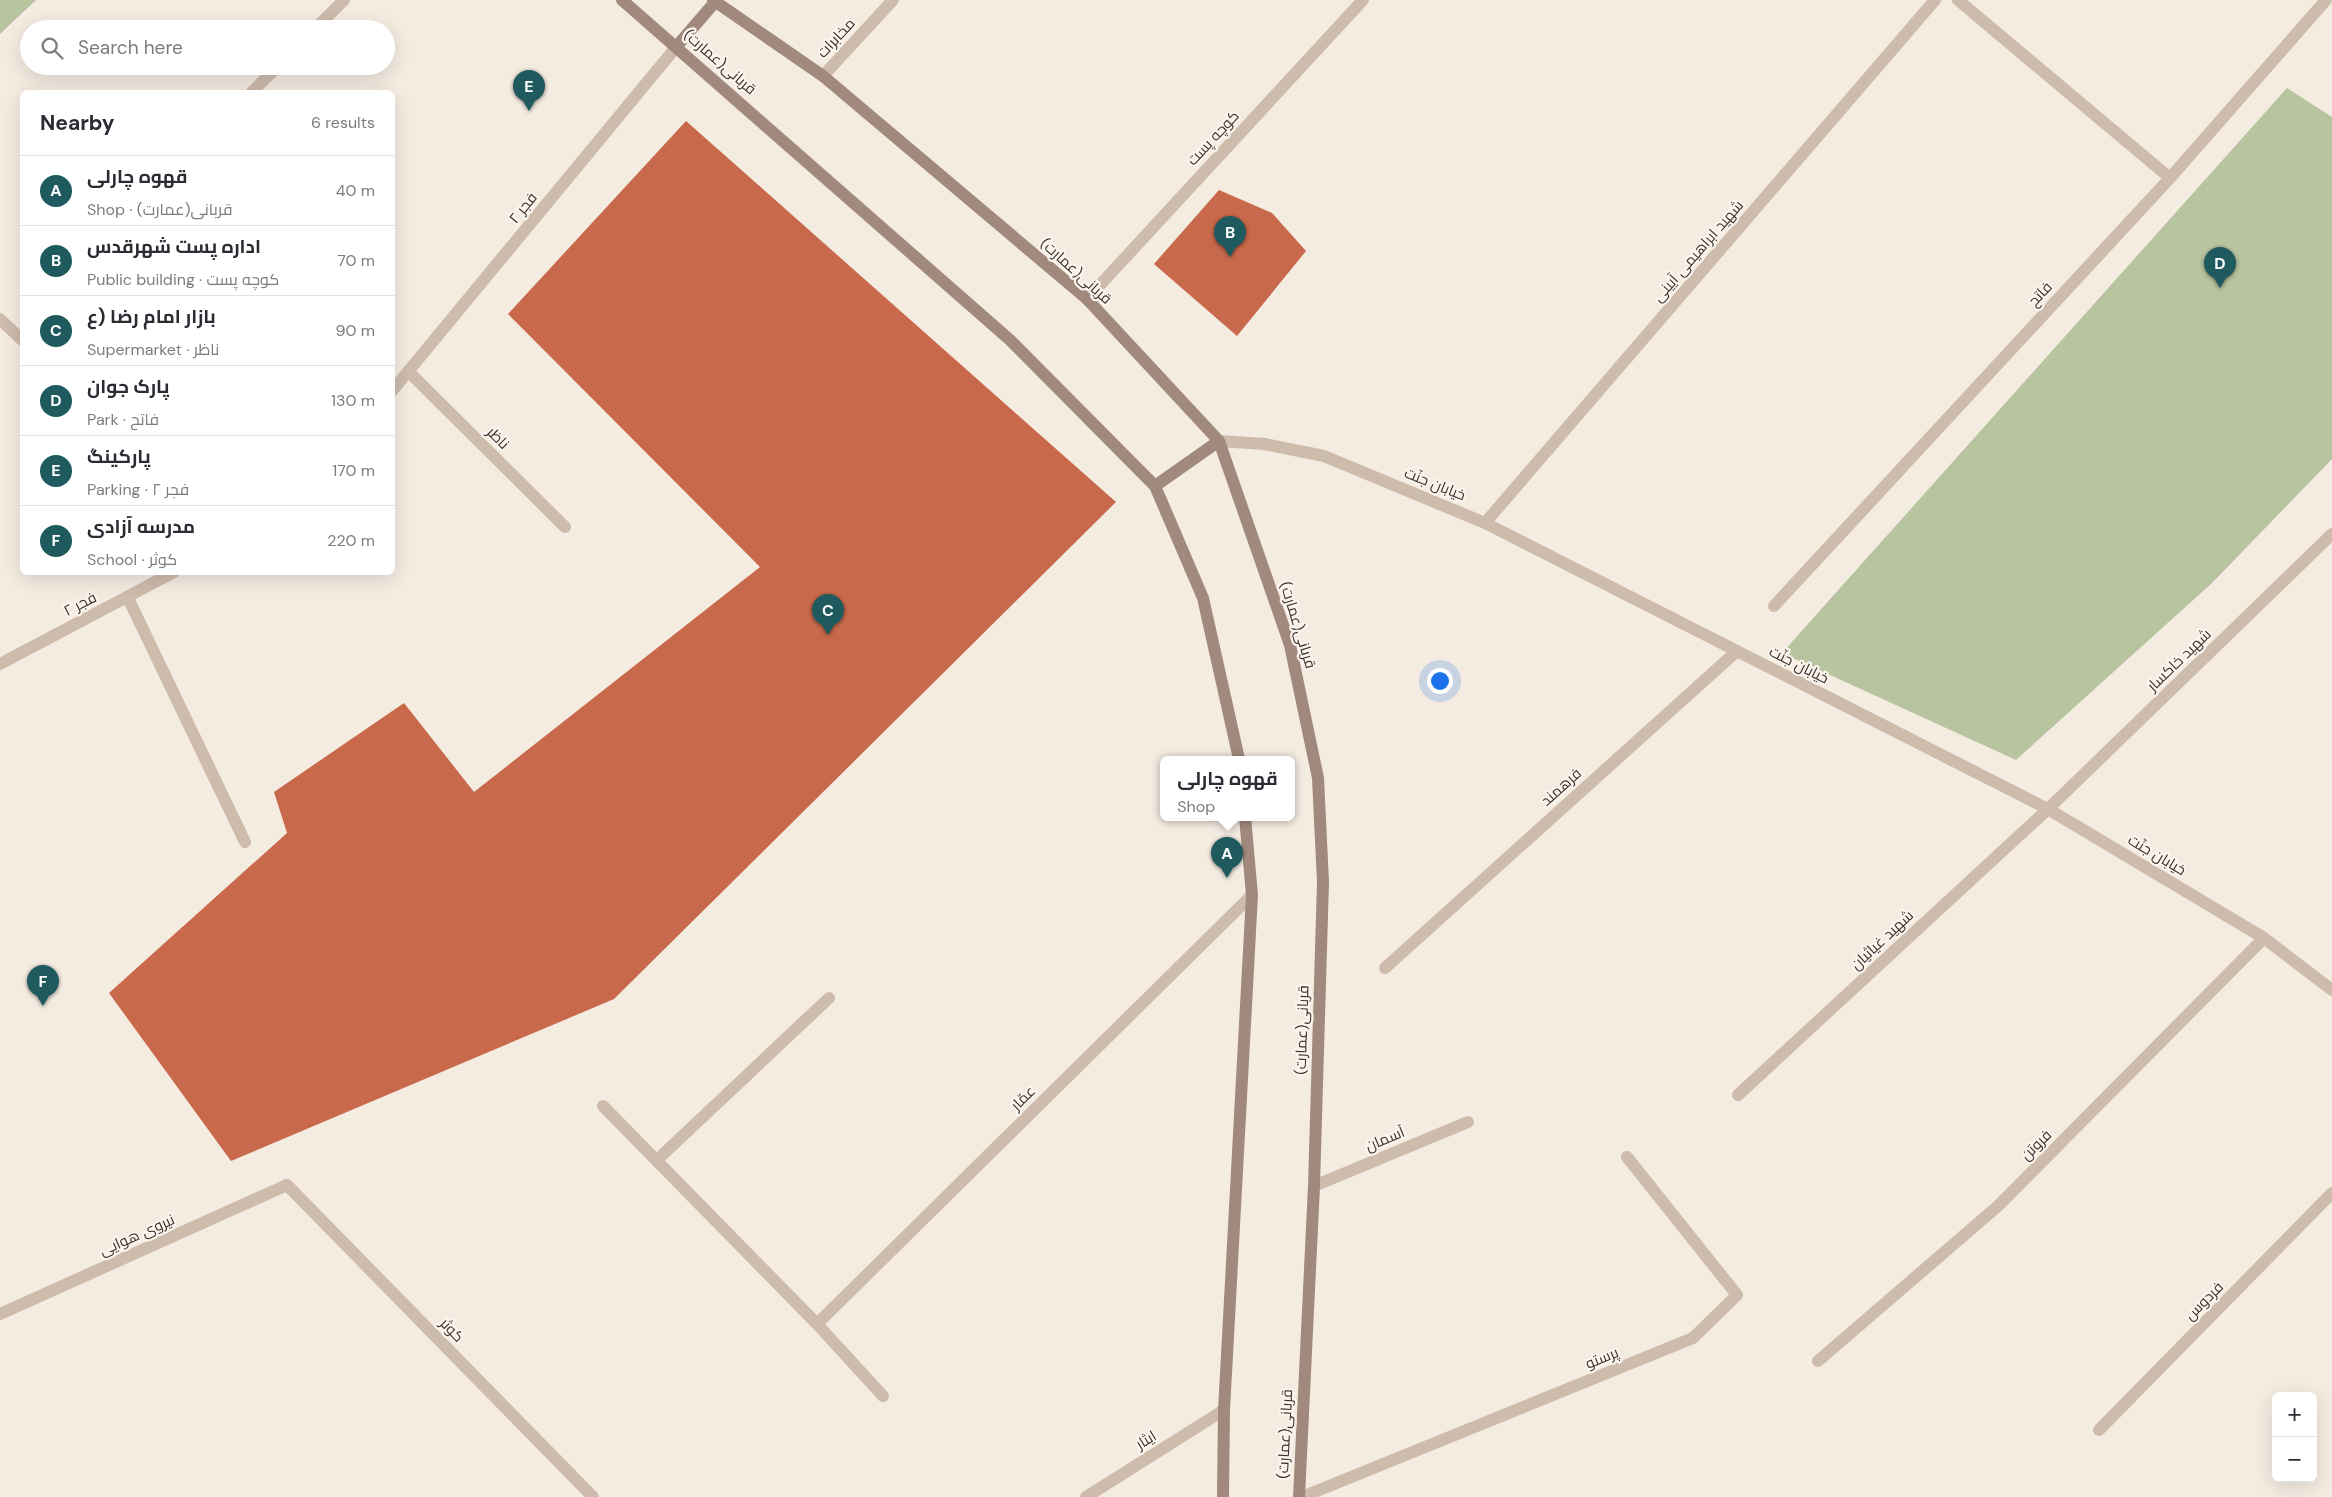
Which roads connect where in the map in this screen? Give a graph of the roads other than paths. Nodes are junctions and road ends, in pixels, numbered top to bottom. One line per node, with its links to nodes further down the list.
1 (344, 0): 9 (street)
2 (622, 0): 10 (main road, (عمارت)قربانی)
3 (893, 0): 12 (street, مخابرات)
4 (1362, 0): 15 (street, کوچه پست)
5 (1934, 0): 22 (street, شهید ابراهیمی آیینی)
6 (1958, 0): 14 (street)
7 (2326, 0): 14 (street, فاتح)
8 (714, 1): 10 (main road); 12 (main road, (عمارت)قربانی)
9 (324, 20)
10 (677, 46): 18 (street, فجر ۲); 21 (main road, (عمارت)قربانی)
11 (269, 75): 13 (street)
12 (823, 76): 15 (main road, (عمارت)قربانی)
13 (254, 90)
14 (2170, 178): 27 (street, فاتح)
15 (1087, 299): 20 (main road, (عمارت)قربانی)
16 (0, 319): 17 (street)
17 (20, 338)
18 (409, 372): 19 (street, فجر ۲); 23 (street, ناظر)
19 (395, 388)
20 (1219, 441): 21 (main road); 22 (street, خیابان جنّت); 45 (main road, (عمارت)قربانی)
21 (1155, 486): 30 (main road, (عمارت)قربانی)
22 (1485, 523): 28 (street, خیابان جنّت)
23 (564, 527)
24 (2332, 534): 31 (street, شهید خاکسار)
25 (169, 575): 26 (street, فجر ۲)
26 (128, 598): 29 (street, فجر ۲); 33 (street)
27 (1774, 606)
28 (1737, 651): 31 (street, خیابان جنّت); 36 (street, فرهمند)
29 (0, 664)
30 (1238, 756)
31 (2048, 809): 35 (street, خیابان جنّت); 39 (street, شهید غیاثیان)
32 (1245, 821): 34 (main road)
33 (245, 842)
34 (1252, 895): 48 (street, عمّار); 51 (main road)
35 (2264, 938): 37 (street, خیابان جنّت); 49 (street, فروتن)
36 (1385, 968)
37 (2332, 990)
38 (830, 998): 43 (street)
39 (1738, 1095)
40 (603, 1106): 43 (street)
41 (1468, 1122): 45 (street, آسمان)
42 (1627, 1157): 56 (street, پرستو)
43 (657, 1160): 48 (street)
44 (287, 1185): 47 (street, نیروی هوایی); 53 (street, کوثر)
45 (1314, 1186): 56 (main road, (عمارت)قربانی)
46 (2332, 1194): 52 (street, فردوس)
47 (0, 1314)
48 (816, 1324): 50 (street)
49 (1818, 1361)
50 (883, 1396)
51 (1224, 1410): 54 (street, ایثار); 55 (main road)
52 (2099, 1430)
53 (593, 1497)
54 (1086, 1497)
55 (1223, 1497)
56 (1300, 1497)

